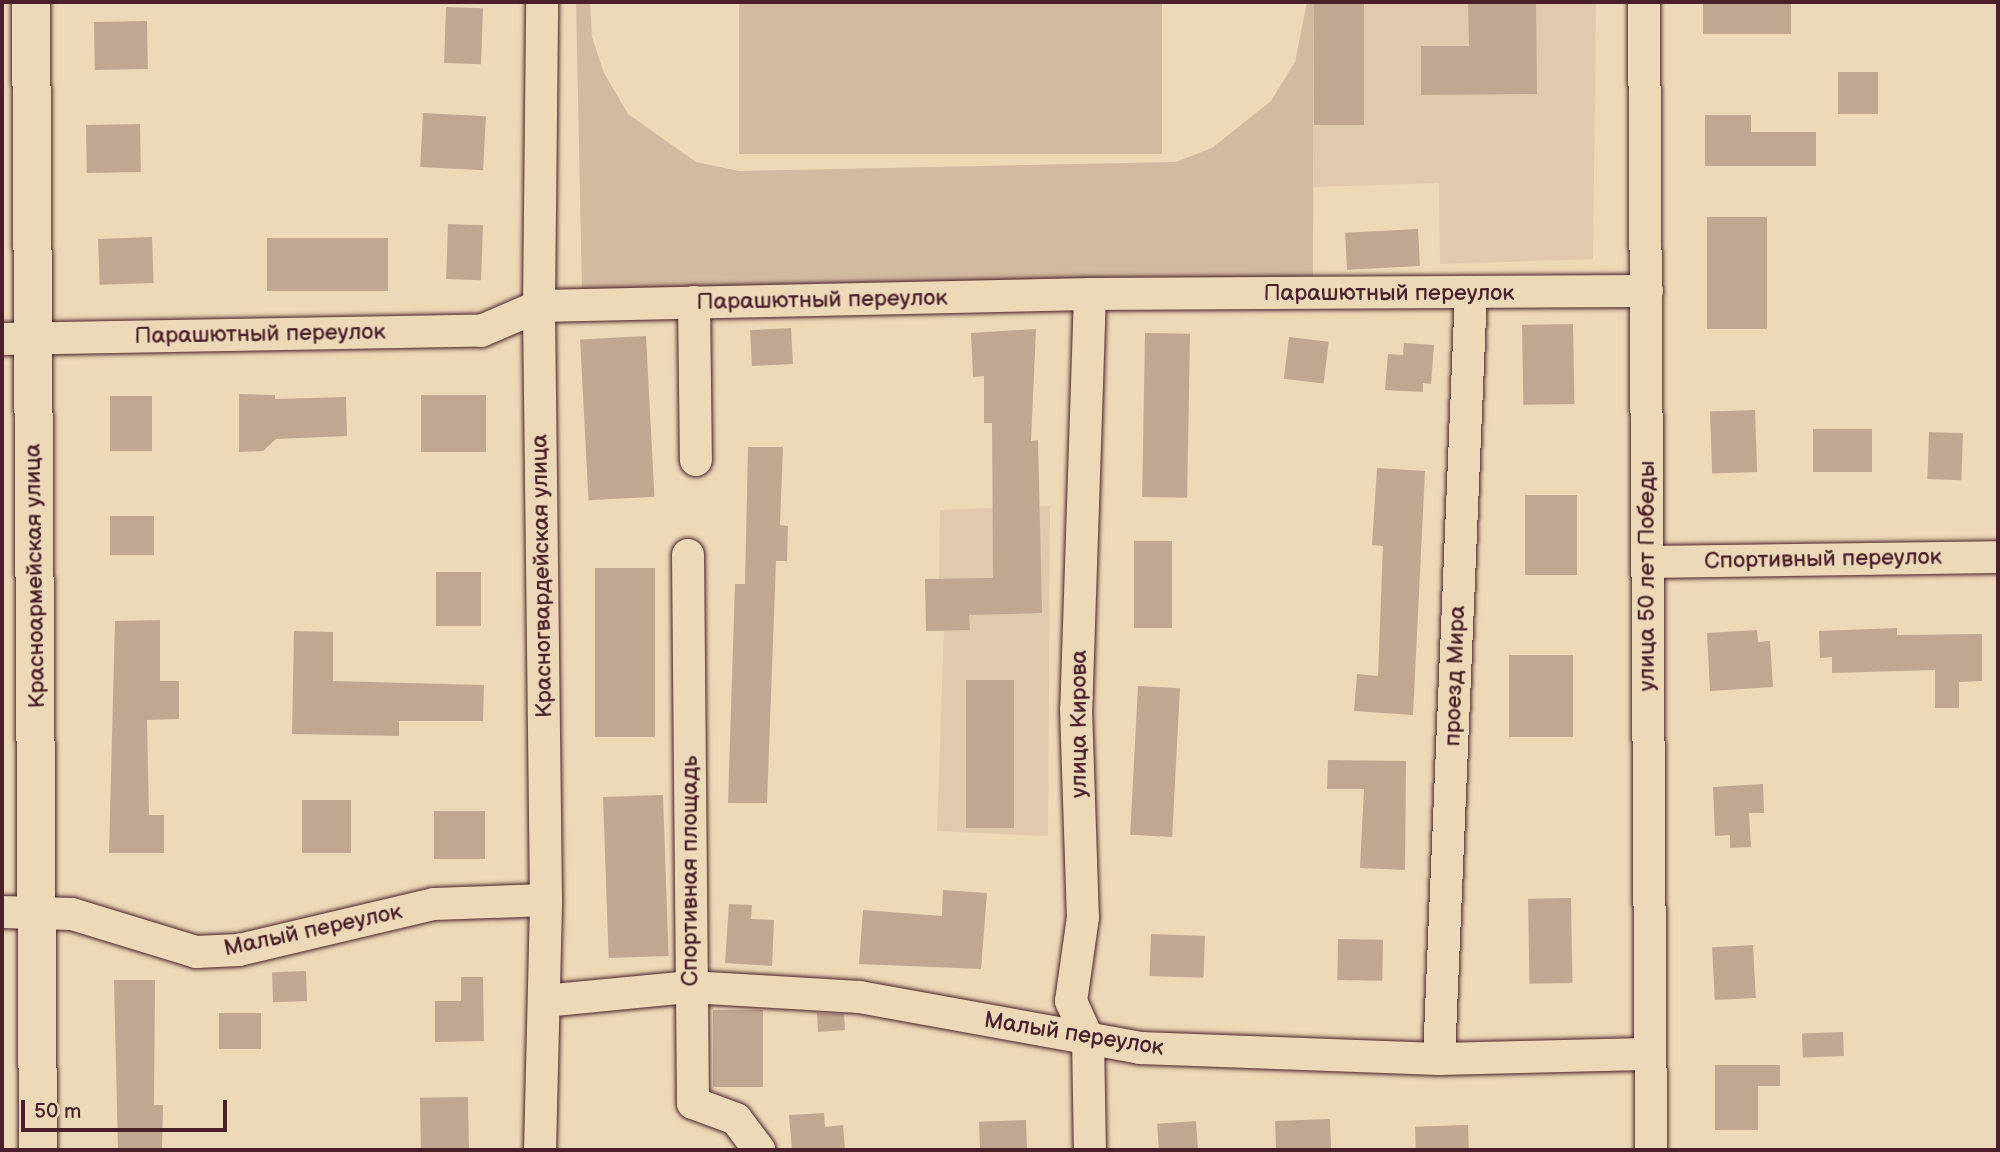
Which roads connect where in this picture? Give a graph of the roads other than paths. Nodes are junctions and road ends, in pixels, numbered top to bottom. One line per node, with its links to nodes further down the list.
1 (31, 2): 9 (main road, Красноармейская улица)
2 (542, 2): 8 (street, Красногвардейская улица)
3 (1644, 2): 4 (street, улица 50 лет Победы)
4 (1647, 291): 5 (street, Парашютный переулок); 13 (street, улица 50 лет Победы)
5 (1471, 293): 6 (street, Парашютный переулок); 21 (street, проезд Мира)
6 (1090, 294): 7 (street, Парашютный переулок); 19 (street, улица Кирова)
7 (694, 302): 8 (street, Парашютный переулок); 10 (street)
8 (539, 306): 9 (street, Парашютный переулок); 14 (street, Красногвардейская улица)
9 (17, 338): 16 (main road, Красноармейская улица)
10 (696, 460)
11 (688, 555): 17 (street, Спортивная площадь)
12 (1998, 556): 13 (street, Спортивный переулок)
13 (1647, 562): 20 (street, улица 50 лет Победы)
14 (546, 900): 16 (street, Малый переулок); 18 (street, Красногвардейская улица)
15 (2, 912): 16 (street, Малый переулок)
16 (40, 912): 22 (main road, Красноармейская улица)
17 (690, 987): 18 (street, Малый переулок); 19 (street, Малый переулок); 24 (street, Спортивная площадь)
18 (544, 1001): 23 (street, Красногвардейская улица)
19 (1088, 1039): 21 (street, Малый переулок); 25 (street, улица Кирова)
20 (1648, 1054): 21 (street, Малый переулок); 26 (street, улица 50 лет Победы)
21 (1439, 1059)
22 (38, 1150)
23 (540, 1150)
24 (759, 1150)
25 (1090, 1150)
26 (1651, 1150)

